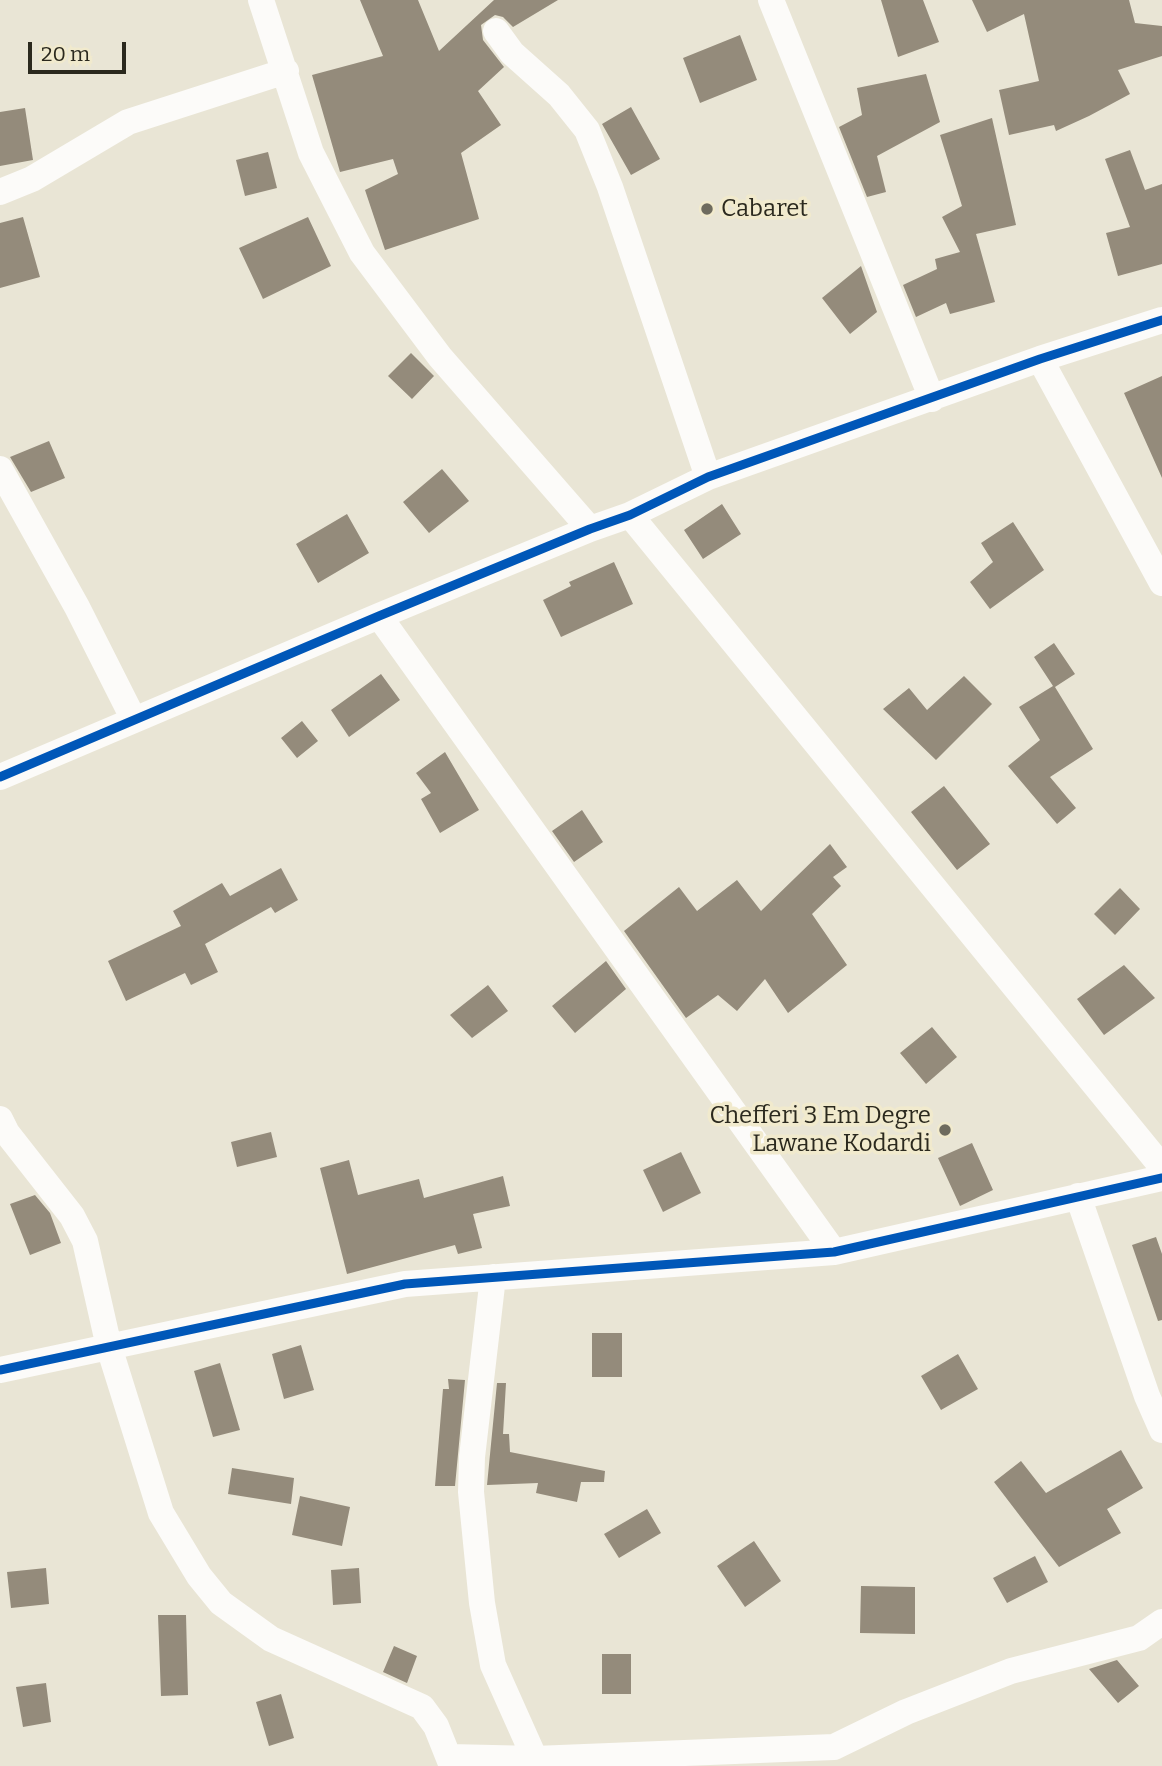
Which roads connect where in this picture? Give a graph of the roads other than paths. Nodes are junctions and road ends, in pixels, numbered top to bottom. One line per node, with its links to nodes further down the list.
1 (261, 0): 4 (street)
2 (771, 0): 8 (street)
3 (496, 31): 10 (street)
4 (286, 71): 5 (street); 12 (street)
5 (0, 192)
6 (1162, 320): 7 (street)
7 (1040, 359): 8 (street); 13 (street)
8 (932, 399): 10 (street)
9 (0, 469): 15 (street)
10 (708, 477): 11 (street)
11 (630, 515): 12 (street); 18 (street)
12 (590, 529): 14 (street)
13 (1162, 583)
14 (379, 616): 15 (street); 21 (street)
15 (133, 718): 16 (street)
16 (0, 777)
17 (0, 1119): 23 (street)
18 (1162, 1167)
19 (1162, 1178): 20 (street)
20 (1078, 1196): 21 (street); 25 (street)
21 (834, 1252): 22 (street)
22 (493, 1277): 23 (street); 29 (street)
23 (109, 1347): 24 (street); 30 (street)
24 (0, 1370)
25 (1162, 1430)
26 (1162, 1622): 27 (street)
27 (1150, 1639): 28 (street)
28 (837, 1757): 29 (street)
29 (535, 1759): 30 (street)
30 (451, 1761)

